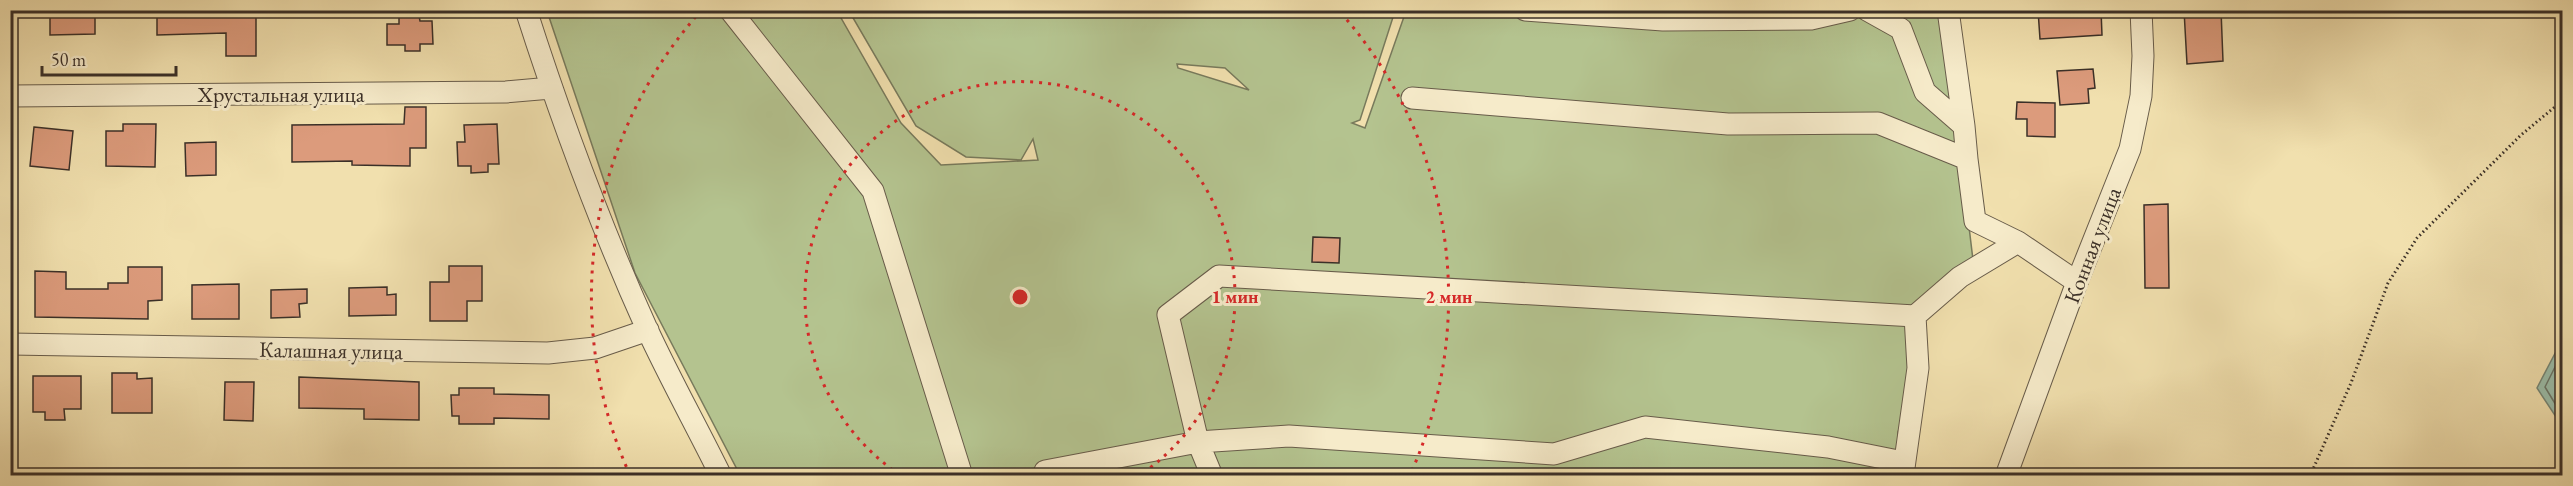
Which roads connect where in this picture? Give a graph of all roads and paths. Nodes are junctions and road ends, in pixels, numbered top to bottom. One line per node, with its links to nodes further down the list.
1 (526, 10): 8 (street)
2 (730, 10): 24 (street)
3 (1525, 10): 4 (street)
4 (1850, 10)
5 (1867, 10): 12 (street)
6 (1948, 10): 12 (street)
7 (2141, 10): 15 (street, Конная улица)
8 (551, 88): 9 (street, Хрустальная улица); 17 (street)
9 (10, 96)
10 (1412, 98): 13 (street)
11 (2562, 101): 26 (path)
12 (1964, 126): 13 (street)
13 (1967, 159): 14 (street)
14 (2018, 242): 15 (street); 16 (street)
15 (2077, 282): 22 (street, Конная улица)
16 (1915, 316): 19 (street); 20 (street)
17 (648, 330): 18 (street, Калашная улица); 23 (street)
18 (10, 344)
19 (1198, 442): 20 (street); 21 (street); 25 (street)
20 (1903, 469)
21 (1045, 471)
22 (2005, 474)
23 (721, 476)
24 (962, 476)
25 (1212, 476)
26 (2310, 476)

